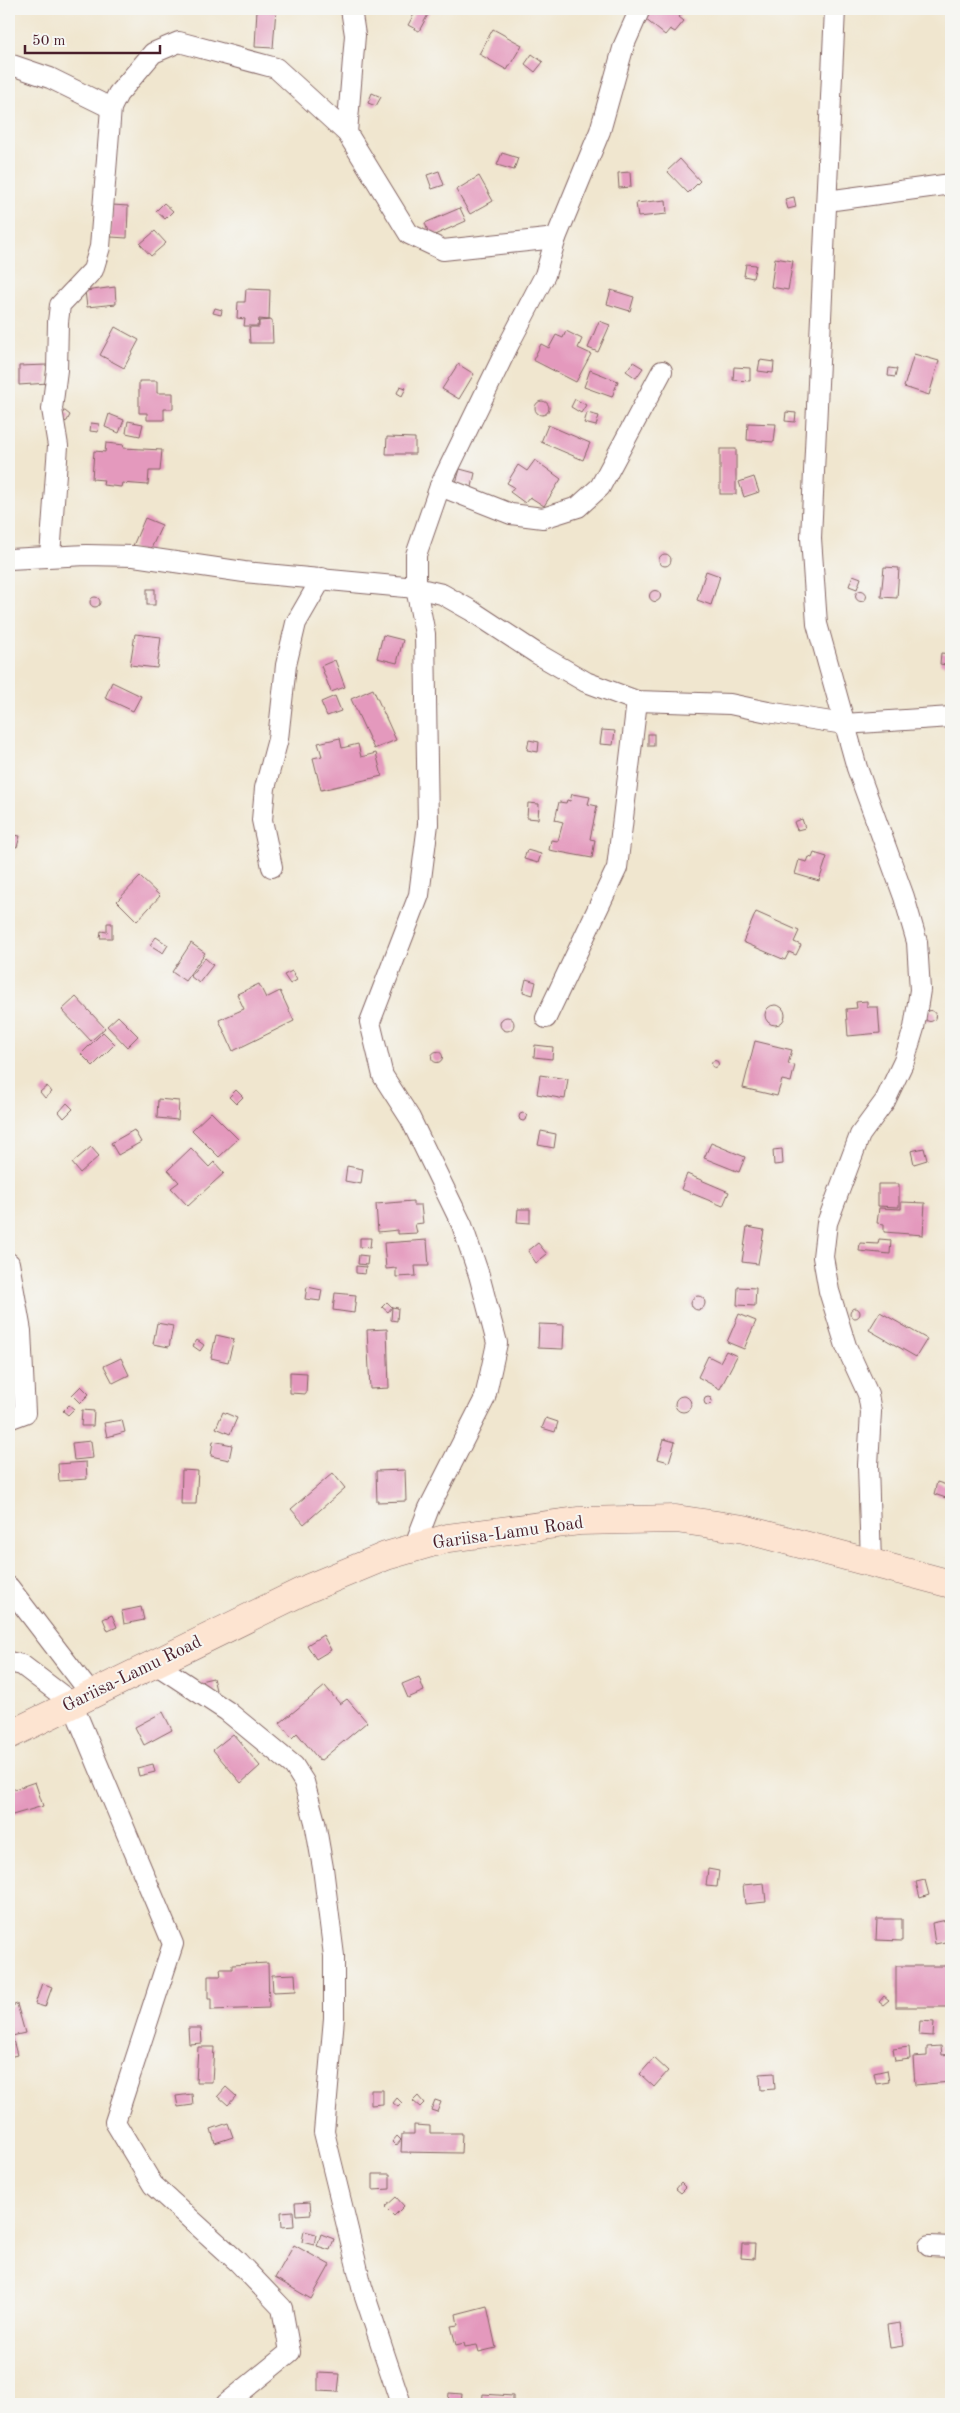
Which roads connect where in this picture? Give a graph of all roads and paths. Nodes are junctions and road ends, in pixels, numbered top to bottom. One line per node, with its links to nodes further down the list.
1 (351, 9): 6 (street)
2 (640, 9): 9 (street)
3 (835, 9): 8 (street)
4 (9, 64): 5 (street)
5 (111, 108): 6 (street); 12 (street)
6 (347, 133): 9 (street)
7 (951, 184): 8 (street)
8 (827, 201): 18 (street)
9 (556, 238): 11 (street)
10 (662, 371): 11 (street)
11 (440, 486): 15 (street)
12 (50, 556): 13 (street); 14 (street)
13 (9, 559)
14 (322, 578): 15 (street); 19 (street)
15 (416, 588): 16 (street); 23 (street)
16 (637, 701): 18 (street); 20 (street)
17 (951, 717): 18 (street)
18 (844, 724): 24 (street)
19 (272, 867)
20 (546, 1018)
21 (9, 1263): 22 (street)
22 (9, 1419)
23 (414, 1547): 24 (street, Gariisa-Lamu Road); 28 (street, Gariisa-Lamu Road)
24 (871, 1562): 25 (street, Gariisa-Lamu Road)
25 (951, 1584)
26 (9, 1586): 29 (street)
27 (9, 1662): 29 (street)
28 (154, 1663): 29 (street, Gariisa-Lamu Road); 34 (street)
29 (82, 1699): 30 (street, Gariisa-Lamu Road); 33 (street)
30 (9, 1735)
31 (929, 2246): 32 (street)
32 (951, 2247)
33 (226, 2404)
34 (401, 2404)

